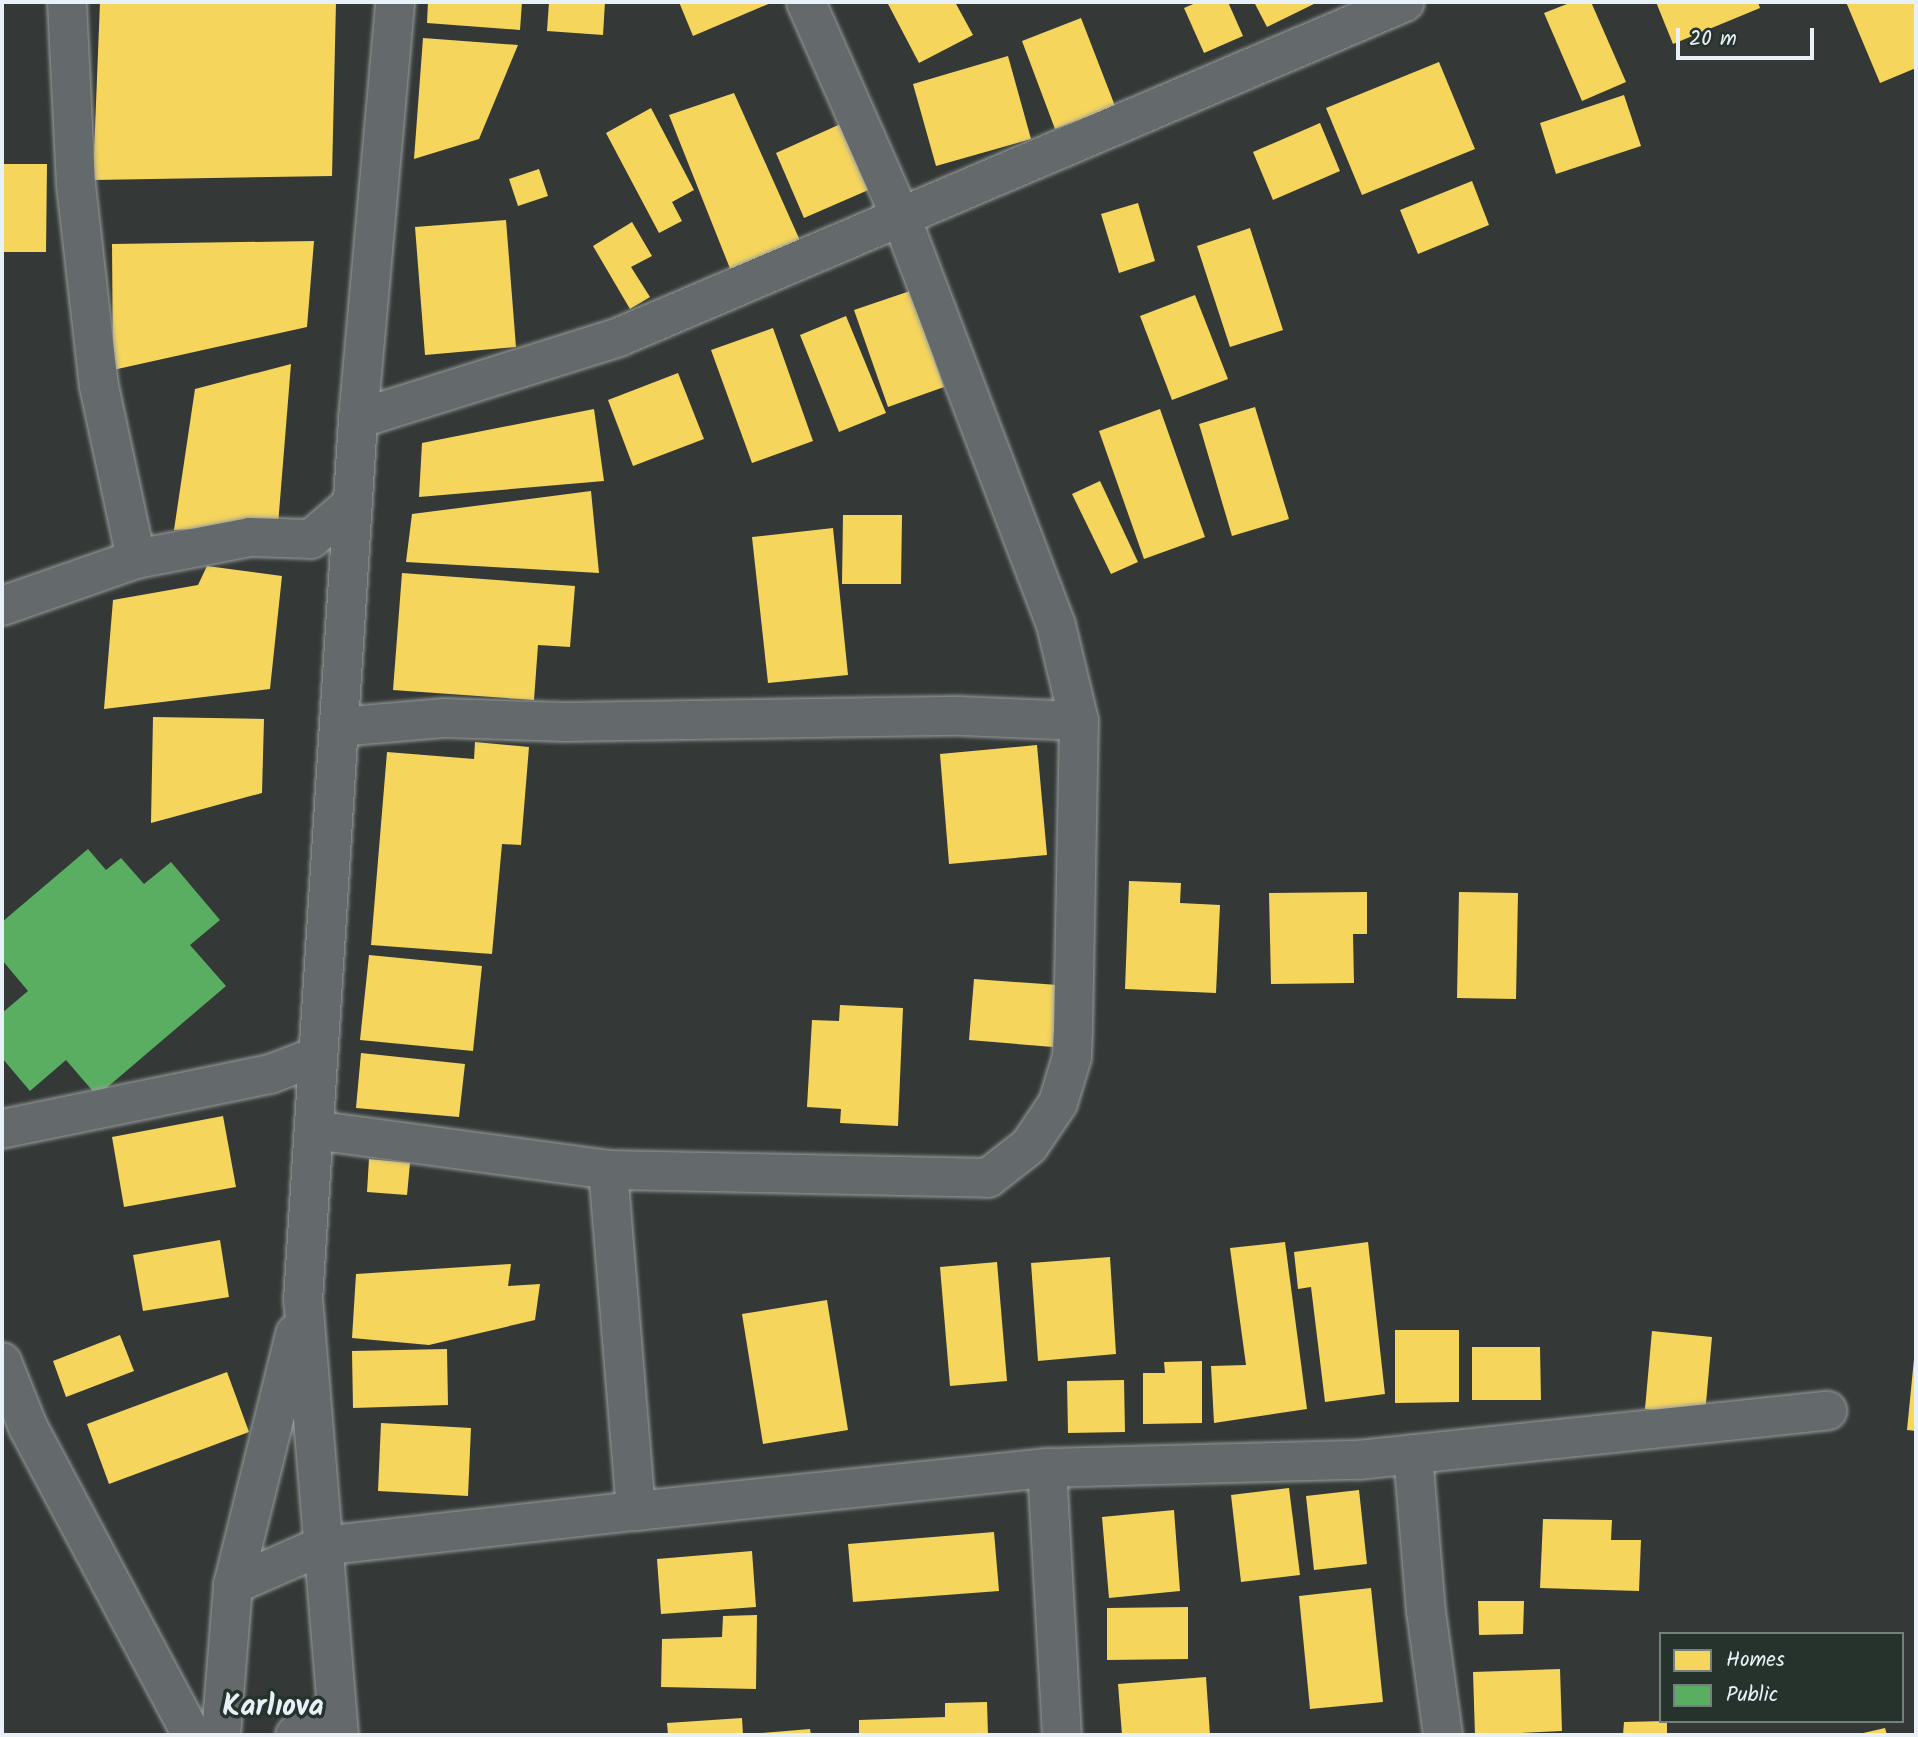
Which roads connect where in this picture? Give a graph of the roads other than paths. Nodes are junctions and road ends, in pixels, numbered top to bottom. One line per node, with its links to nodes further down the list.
1 (67, 2): 8 (street)
2 (395, 2): 6 (street)
3 (806, 2): 5 (street)
4 (1405, 2): 5 (street)
5 (902, 220): 6 (street); 10 (street)
6 (358, 419): 7 (street)
7 (353, 503): 8 (street); 11 (street)
8 (136, 559): 9 (street)
9 (2, 606)
10 (1079, 721): 11 (street); 15 (street)
11 (339, 727): 12 (street)
12 (318, 1056): 13 (street); 14 (street)
13 (2, 1129)
14 (314, 1130): 15 (street); 16 (street)
15 (608, 1170): 21 (street)
16 (303, 1301): 22 (street); 23 (street)
17 (2, 1362): 25 (street)
18 (1827, 1411): 19 (street)
19 (1413, 1454): 20 (street); 29 (street)
20 (1047, 1468): 21 (street); 28 (street)
21 (636, 1511): 22 (street)
22 (322, 1546): 23 (street); 24 (street)
23 (233, 1585): 26 (street)
24 (337, 1723): 27 (street)
25 (192, 1735)
26 (221, 1735)
27 (295, 1735)
28 (1062, 1735)
29 (1443, 1735)

